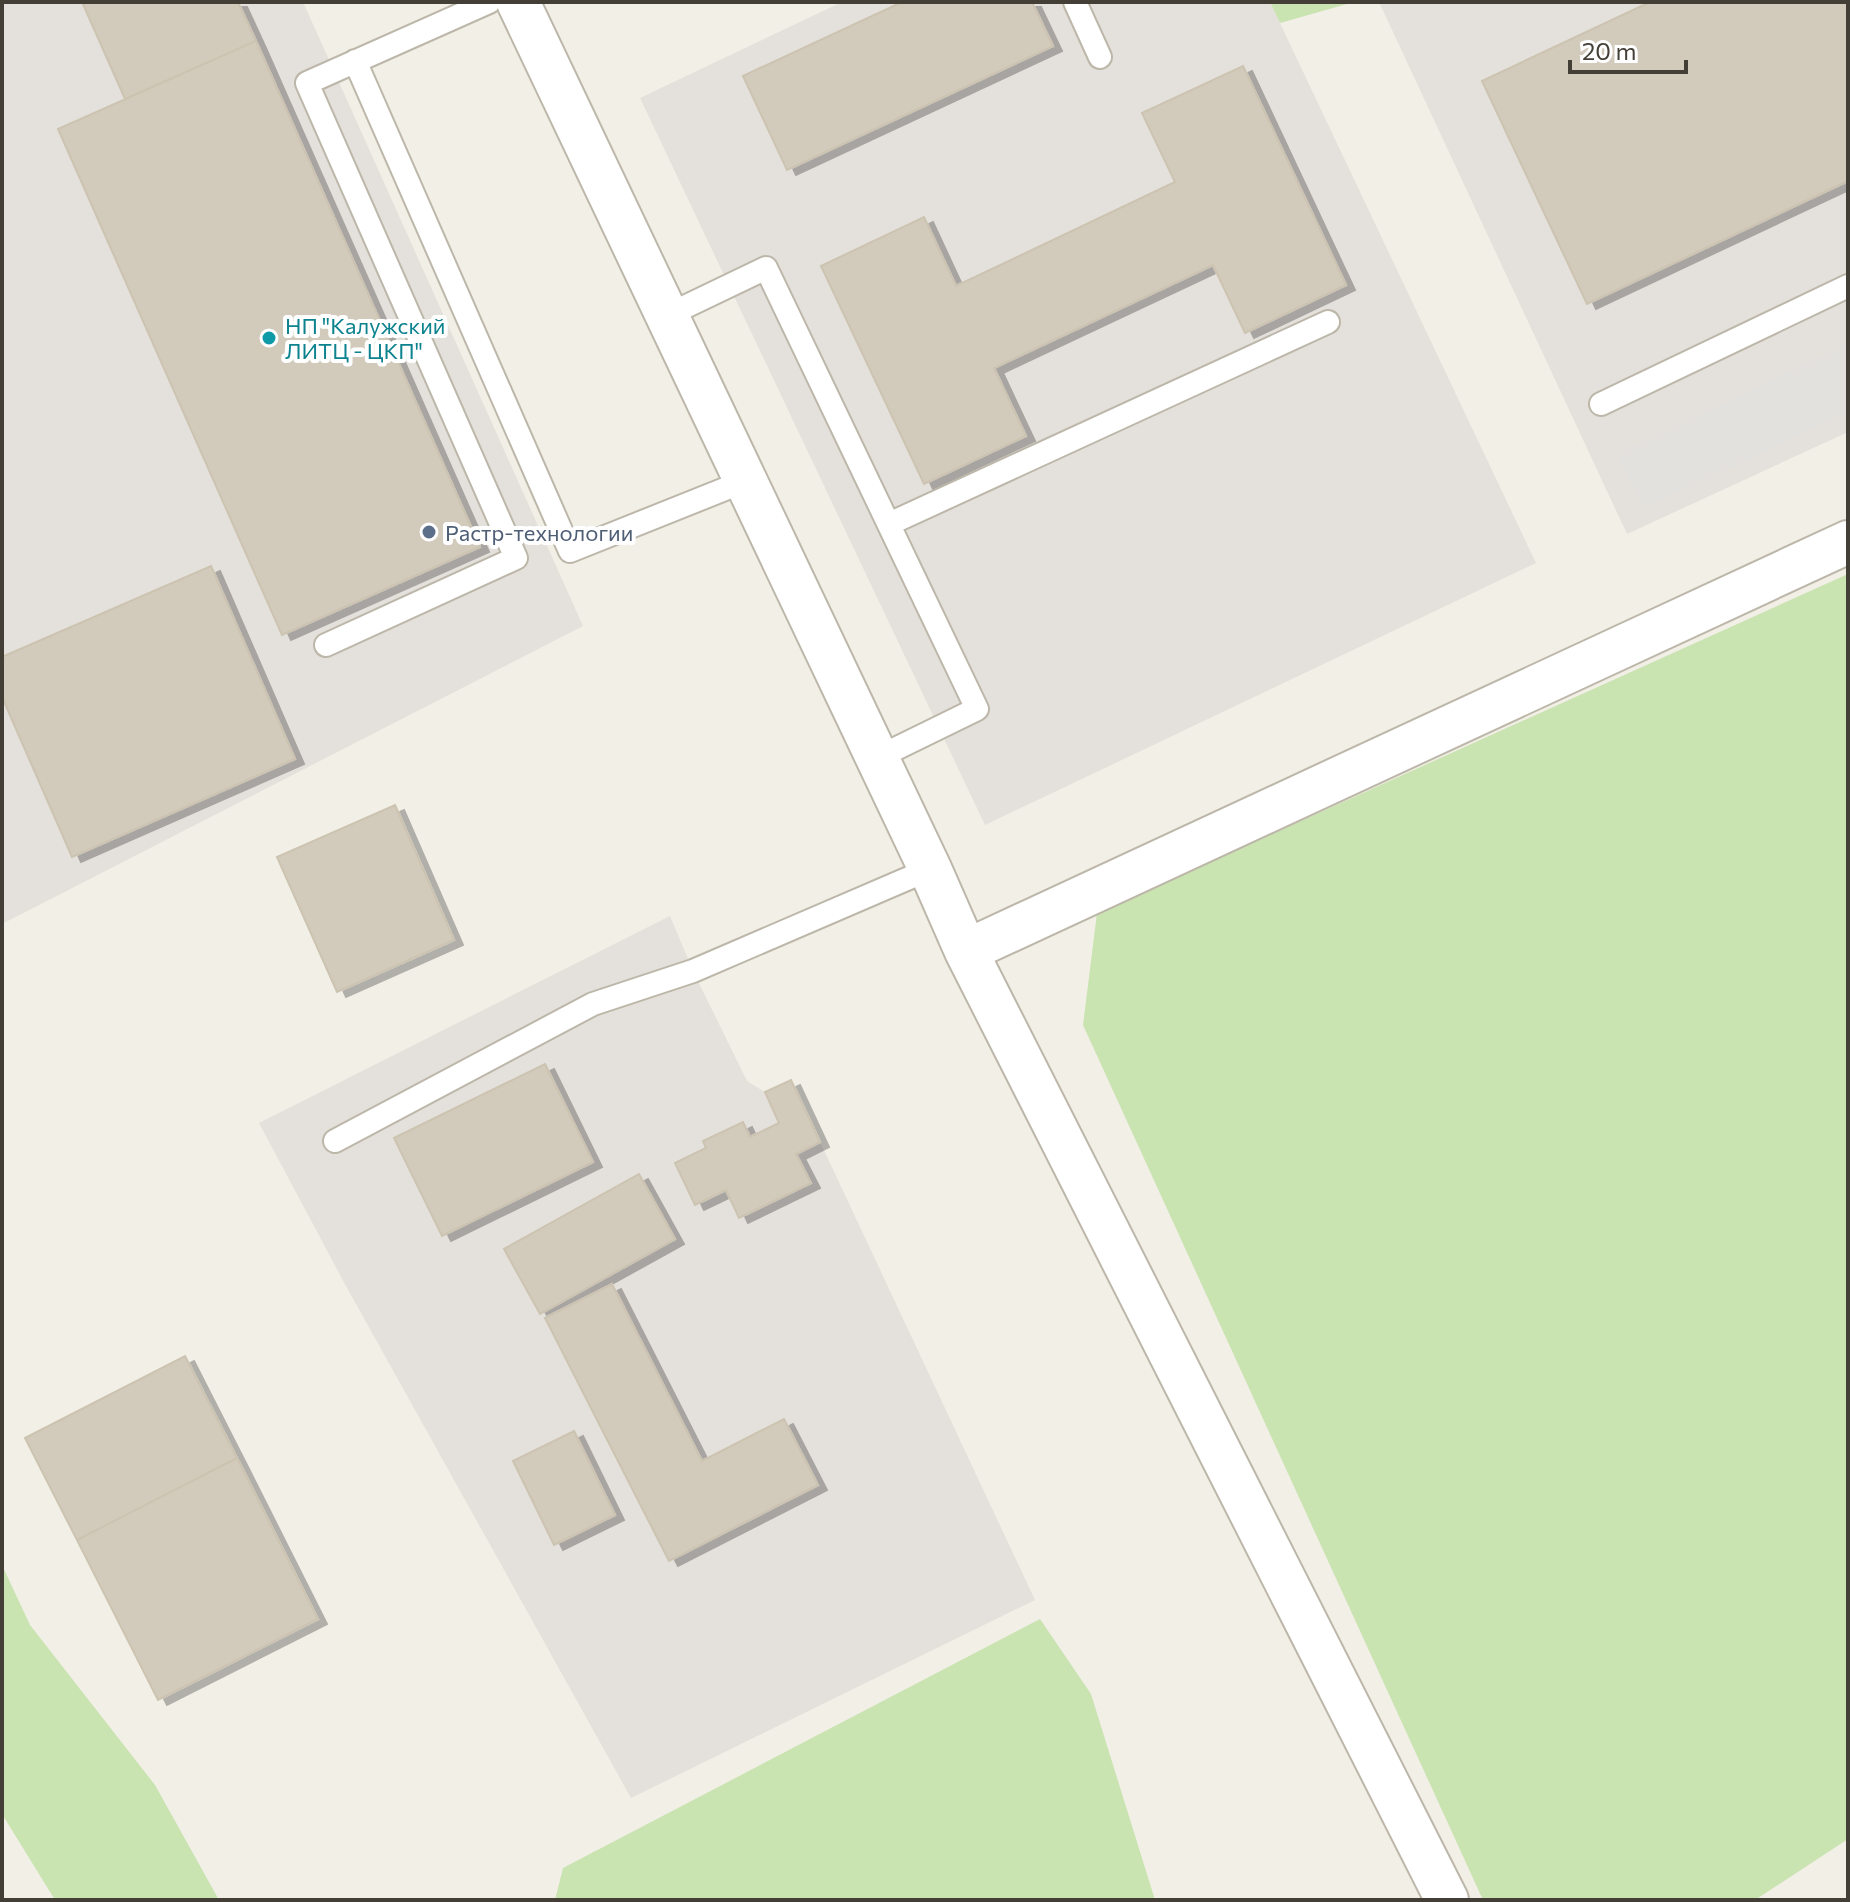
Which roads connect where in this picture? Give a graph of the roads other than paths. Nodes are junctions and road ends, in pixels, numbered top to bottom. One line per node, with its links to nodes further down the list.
1 (489, 2): 5 (lane)
2 (518, 2): 7 (street)
3 (1075, 2): 4 (lane)
4 (1100, 57)
5 (355, 61): 10 (lane); 13 (lane)
6 (1848, 286): 9 (lane)
7 (666, 316): 10 (street); 11 (lane)
8 (1328, 322): 11 (lane)
9 (1601, 404)
10 (745, 481): 14 (street)
11 (889, 524): 14 (lane)
12 (1848, 542): 16 (street)
13 (326, 645)
14 (877, 758): 15 (street)
15 (930, 869): 16 (street); 17 (lane)
16 (966, 951): 18 (street)
17 (335, 1141)
18 (1447, 1900)

